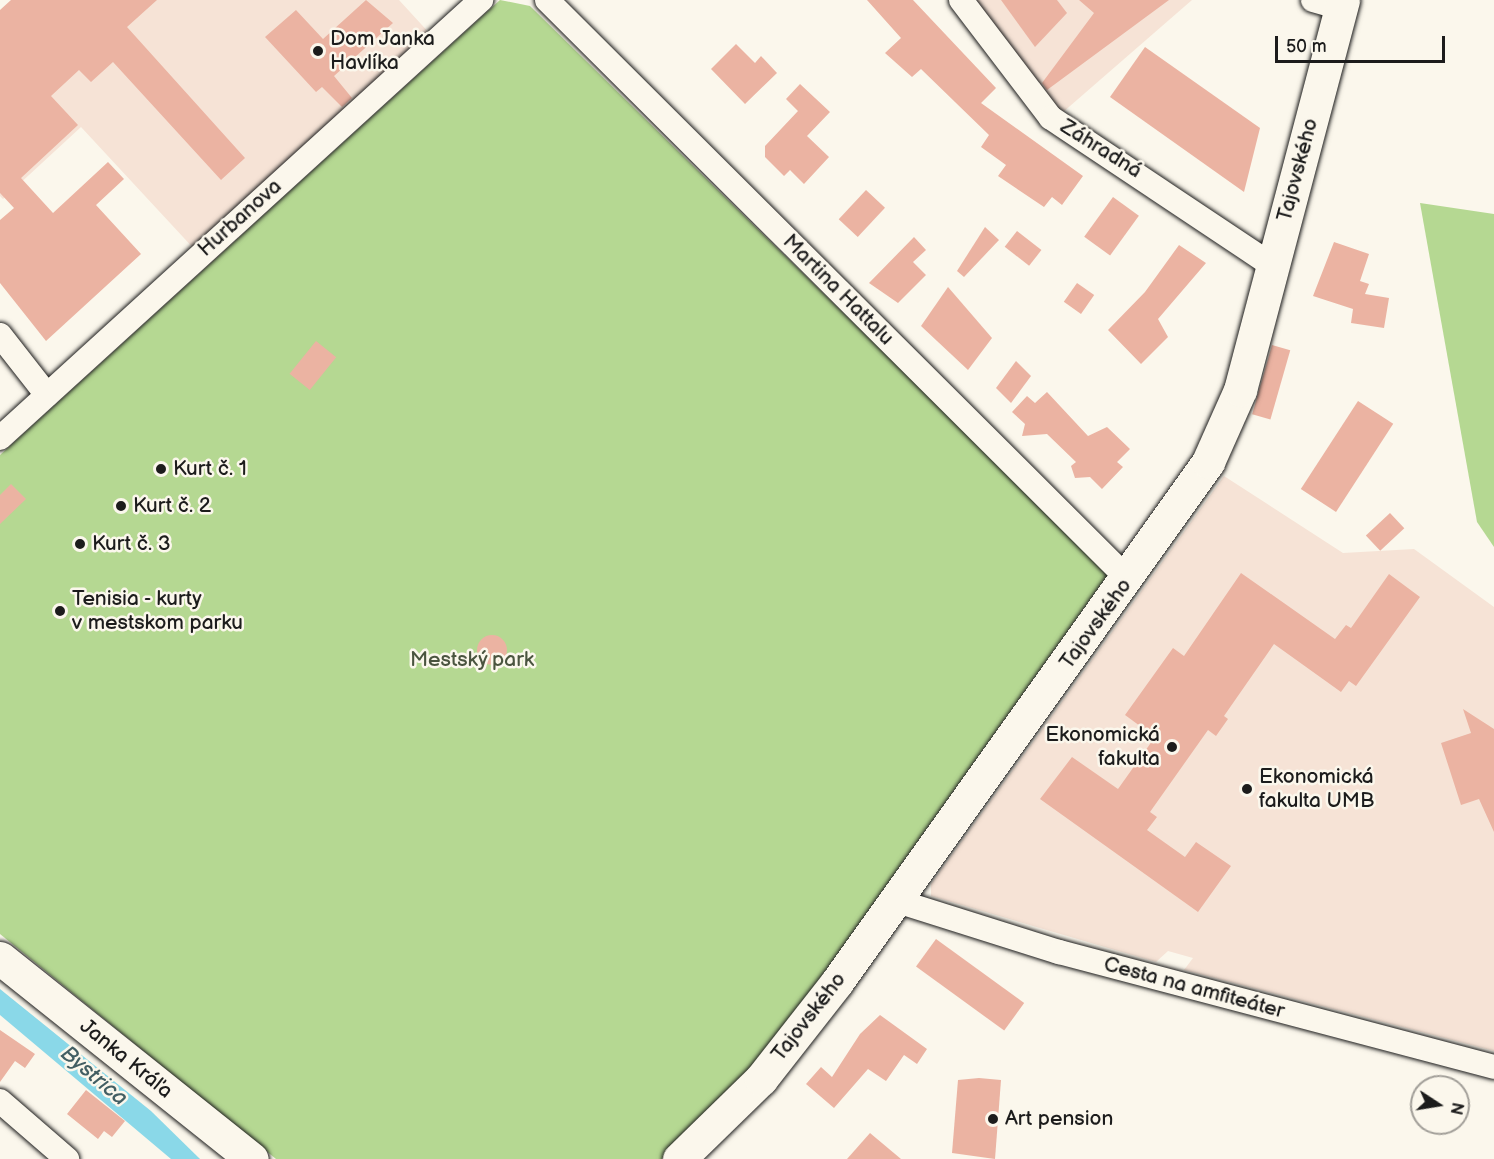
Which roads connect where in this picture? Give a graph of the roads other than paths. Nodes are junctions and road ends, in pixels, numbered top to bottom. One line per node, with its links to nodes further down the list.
1 (481, 0): 7 (street, Hurbanova)
2 (547, 0): 9 (street, Martina Hattalu)
3 (961, 0): 5 (street, Záhradná)
4 (1332, 2): 5 (street, Tajovského)
5 (1274, 266): 9 (street, Tajovského)
6 (0, 335): 7 (street)
7 (46, 394): 8 (street, Hurbanova)
8 (0, 438)
9 (1129, 580): 10 (street, Tajovského)
10 (897, 901): 12 (street, Cesta na amfiteáter); 16 (street, Tajovského)
11 (0, 958): 15 (street, Janka Kráľa)
12 (1494, 1067)
13 (0, 1101): 14 (street)
14 (67, 1159)
15 (252, 1159)
16 (679, 1159)

